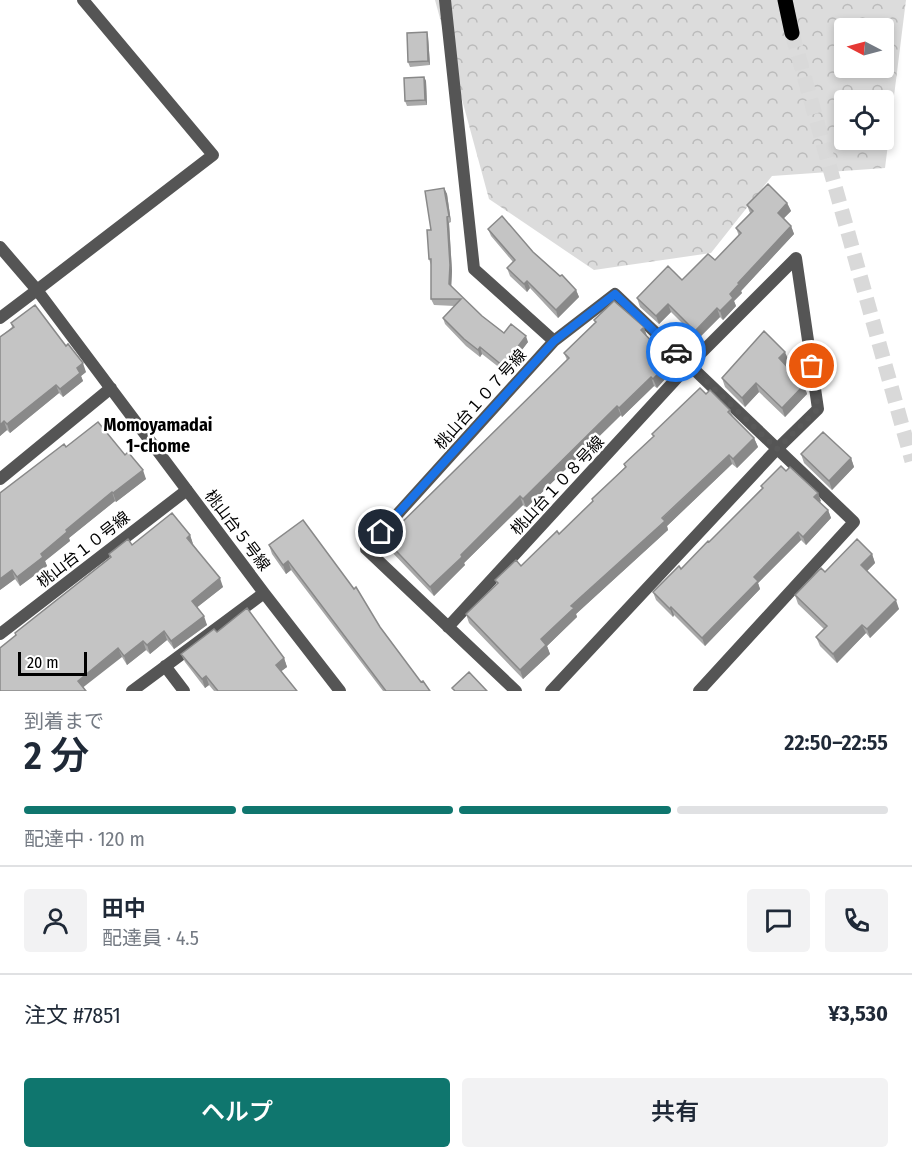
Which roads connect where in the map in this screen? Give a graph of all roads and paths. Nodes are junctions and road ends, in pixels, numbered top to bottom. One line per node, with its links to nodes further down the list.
1 (83, 0): 6 (street)
2 (445, 0): 8 (street)
3 (785, 0): 4 (main road)
4 (792, 33)
5 (0, 247): 6 (street, 桃山台５号線)
6 (37, 290): 7 (street); 10 (street, 桃山台５号線)
7 (0, 318)
8 (554, 341): 9 (street, 桃山台１０７号線); 15 (street, 桃山台１０７号線)
9 (689, 365): 11 (street, 桃山台１０７号線); 11 (street, 桃山台１０８号線); 15 (street, 桃山台１０８号線)
10 (111, 388): 12 (street); 13 (street, 桃山台５号線)
11 (777, 449): 22 (street); 23 (street, 桃山台１０７号線)
12 (0, 479)
13 (187, 490): 14 (street, 桃山台５号線); 16 (street, 桃山台１０号線)
14 (264, 593): 17 (street); 20 (street, 桃山台５号線)
15 (448, 627): 21 (street, 桃山台１０７号線)
16 (0, 634)
17 (165, 666): 18 (street); 19 (street)
18 (132, 691)
19 (184, 691)
20 (340, 691)
21 (516, 691)
22 (551, 691)
23 (699, 691)

